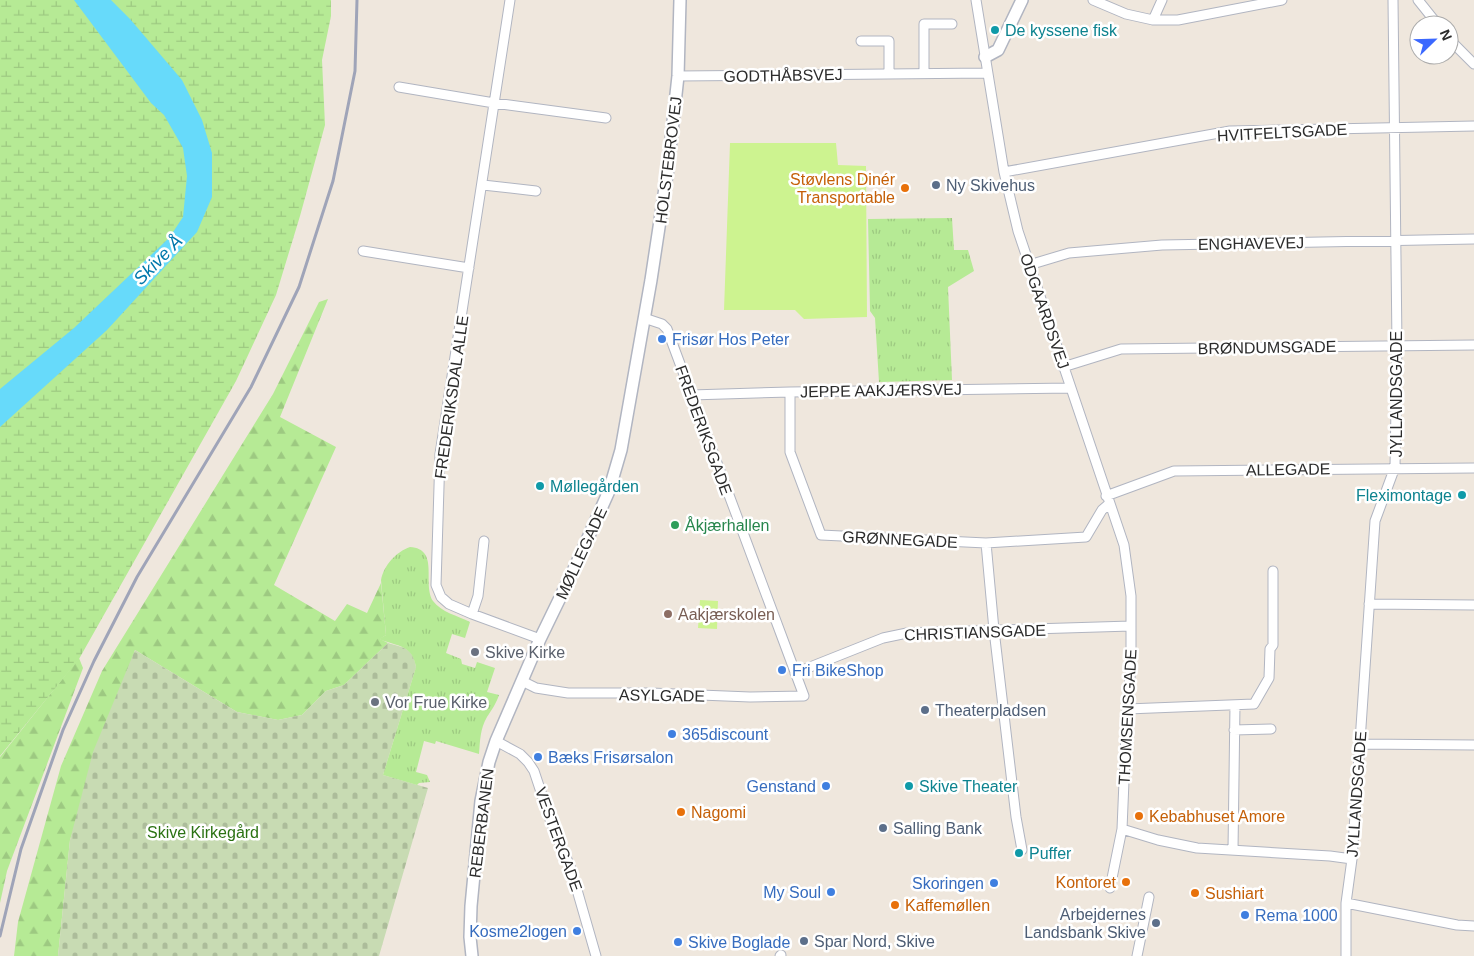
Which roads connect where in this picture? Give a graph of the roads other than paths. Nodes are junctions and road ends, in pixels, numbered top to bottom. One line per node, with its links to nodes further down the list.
1 (510, 0): 22 (street, FREDERIKSDAL ALLE)
2 (680, 0): 20 (street, HOLSTEBROVEJ)
3 (976, 0): 15 (street, ODGAARDSVEJ)
4 (1022, 0): 15 (street)
5 (1093, 0): 11 (street)
6 (1162, 0): 11 (street)
7 (1282, 0): 11 (street)
8 (1393, 0): 25 (street, JYLLANDSGADE)
9 (1418, 0): 10 (street)
10 (1430, 15)
11 (1153, 20)
12 (952, 24): 17 (street)
13 (860, 41): 19 (street)
14 (1459, 49): 16 (street)
15 (985, 57): 18 (street, ODGAARDSVEJ)
16 (1474, 64)
17 (924, 73): 18 (street, GODTHÅBSVEJ); 19 (street, GODTHÅBSVEJ)
18 (987, 73): 26 (street, ODGAARDSVEJ)
19 (889, 74): 20 (street, GODTHÅBSVEJ)
20 (678, 76): 34 (street, HOLSTEBROVEJ)
21 (399, 87): 22 (street)
22 (494, 103): 23 (street); 27 (street, FREDERIKSDAL ALLE)
23 (606, 118)
24 (1474, 126): 25 (street, HVITFELTSGADE)
25 (1394, 128): 26 (street, HVITFELTSGADE); 30 (street, JYLLANDSGADE)
26 (1004, 172): 32 (street, ODGAARDSVEJ)
27 (483, 185): 28 (street); 33 (street, FREDERIKSDAL ALLE)
28 (536, 191)
29 (1474, 239): 30 (street, ENGHAVEVEJ)
30 (1394, 240): 32 (street, ENGHAVEVEJ); 36 (street, JYLLANDSGADE)
31 (363, 251): 33 (street)
32 (1030, 265): 37 (street, ODGAARDSVEJ)
33 (469, 268): 50 (street, FREDERIKSDAL ALLE)
34 (644, 318): 40 (street, FREDERIKSGADE); 53 (street, MØLLEGADE)
35 (1474, 344): 36 (street, BRØNDUMSGADE)
36 (1397, 345): 37 (street, BRØNDUMSGADE); 41 (street, JYLLANDSGADE)
37 (1063, 367): 38 (street, ODGAARDSVEJ)
38 (1071, 388): 39 (street, JEPPE AAKJÆRSVEJ); 43 (street, ODGAARDSVEJ)
39 (790, 392): 40 (street, JEPPE AAKJÆRSVEJ); 45 (street, GRØNNEGADE)
40 (691, 395): 54 (street, FREDERIKSGADE)
41 (1395, 468): 42 (street, ALLEGADE); 43 (street, ALLEGADE); 48 (street, JYLLANDSGADE)
42 (1474, 468)
43 (1108, 500): 45 (street, GRØNNEGADE); 46 (street, ODGAARDSVEJ)
44 (484, 541): 50 (street)
45 (986, 543): 52 (street)
46 (1124, 545): 51 (street, THOMSENSGADE)
47 (1273, 571): 57 (street)
48 (1369, 604): 49 (street); 62 (street, JYLLANDSGADE)
49 (1474, 605)
50 (472, 614): 53 (street, FREDERIKSDAL ALLE)
51 (1131, 626): 52 (street, CHRISTIANSGADE); 58 (street, THOMSENSGADE)
52 (994, 630): 54 (street, CHRISTIANSGADE); 65 (street)
53 (540, 639): 55 (street, REBERBANEN)
54 (796, 673): 56 (street, FREDERIKSGADE)
55 (522, 682): 56 (street, ASYLGADE); 61 (street, REBERBANEN)
56 (804, 696)
57 (1234, 705): 58 (street); 60 (street)
58 (1127, 709): 64 (street, THOMSENSGADE)
59 (1271, 729): 60 (street)
60 (1234, 730): 66 (street)
61 (496, 741): 72 (street, REBERBANEN); 73 (street, VESTERGADE)
62 (1360, 744): 63 (street); 67 (street, JYLLANDSGADE)
63 (1474, 745)
64 (1122, 829): 66 (street); 68 (street, THOMSENSGADE)
65 (1022, 850)
66 (1234, 850): 67 (street)
67 (1352, 859): 70 (street, JYLLANDSGADE)
68 (1110, 888)
69 (1148, 897): 74 (street)
70 (1346, 903): 71 (street); 75 (street, JYLLANDSGADE)
71 (1474, 926)
72 (472, 956)
73 (596, 956)
74 (1137, 956)
75 (1346, 956)

